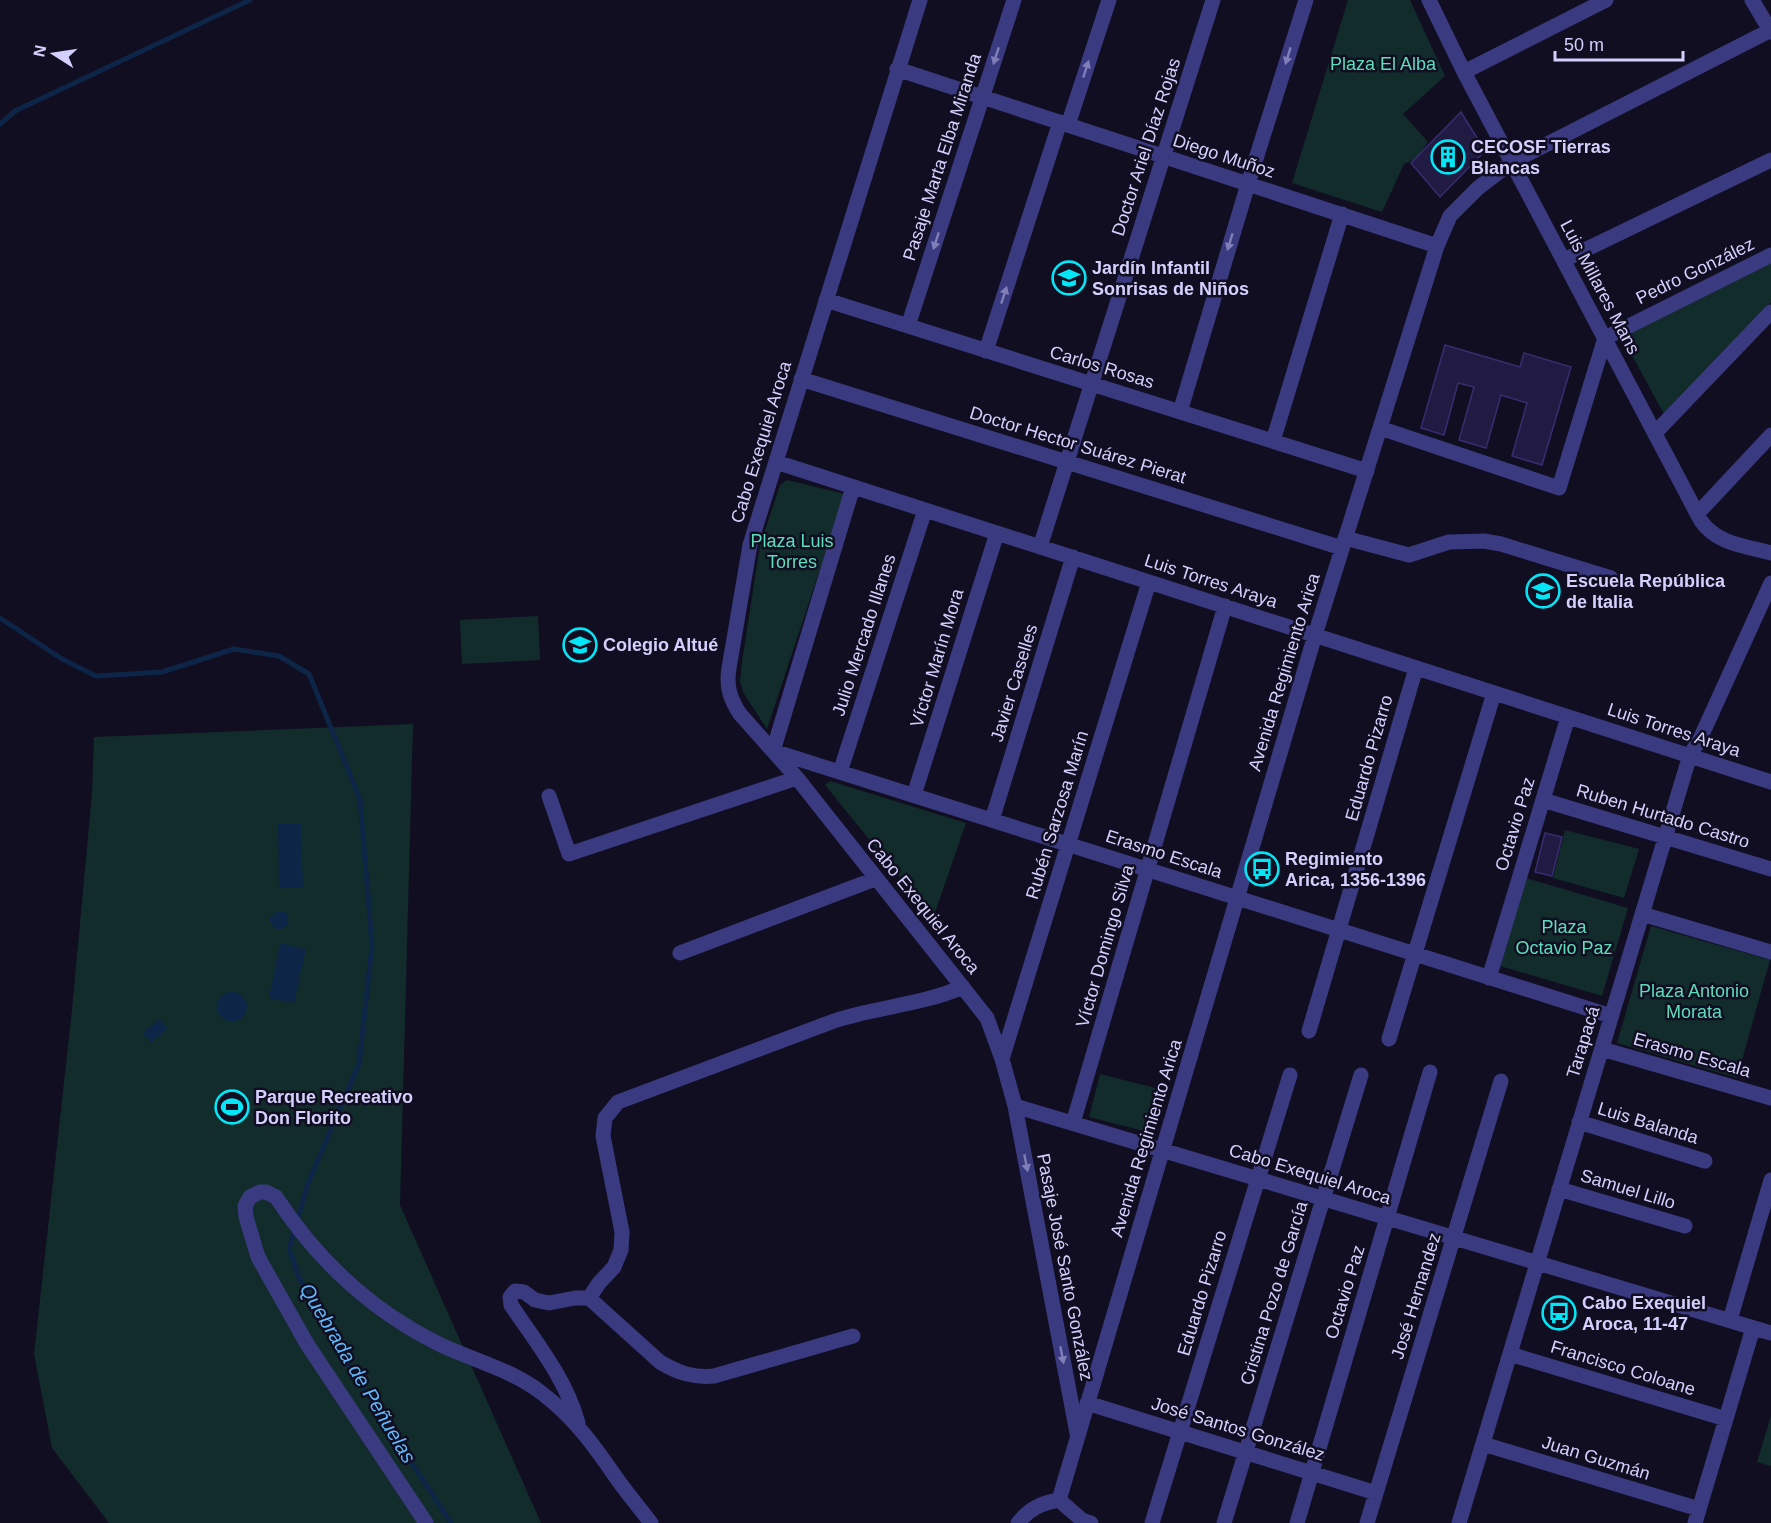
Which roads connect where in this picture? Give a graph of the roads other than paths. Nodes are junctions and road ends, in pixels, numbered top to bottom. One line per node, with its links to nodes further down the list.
1 (920, 0): 10 (street, Cabo Exequiel Aroca)
2 (1014, 0): 12 (street, Pasaje Marta Elba Miranda, one-way to 12)
3 (1109, 0): 13 (street, one-way to 3)
4 (1213, 0): 14 (street, Doctor Ariel Díaz Rojas)
5 (1306, 0): 17 (street, one-way to 17)
6 (1429, 0): 11 (street, Luis Millares Mans)
7 (1605, 0): 11 (street)
8 (1752, 0): 9 (street)
9 (1771, 31): 16 (street, Avenida Regimiento Arica)
10 (897, 69): 12 (street, Diego Muñoz); 22 (street, Cabo Exequiel Aroca)
11 (1464, 72): 16 (street, Luis Millares Mans)
12 (982, 96): 13 (street, Diego Muñoz); 24 (street, Pasaje Marta Elba Miranda, one-way to 24)
13 (1064, 123): 14 (street, Diego Muñoz); 26 (street, one-way to 13)
14 (1164, 156): 17 (street, Diego Muñoz); 28 (street, Doctor Ariel Díaz Rojas)
15 (1771, 160): 21 (street)
16 (1512, 162): 19 (street, Avenida Regimiento Arica); 21 (street, Luis Millares Mans)
17 (1248, 184): 18 (street, Diego Muñoz); 29 (street, one-way to 29)
18 (1342, 214): 19 (street, Diego Muñoz); 33 (street)
19 (1437, 246): 30 (street, Avenida Regimiento Arica)
20 (1771, 255): 25 (street, Pedro González)
21 (1564, 260): 25 (street, Luis Millares Mans)
22 (826, 300): 24 (street, Carlos Rosas); 27 (street, Cabo Exequiel Aroca)
23 (1771, 312): 31 (street)
24 (909, 326): 26 (street, Carlos Rosas)
25 (1605, 338): 30 (street); 31 (street, Luis Millares Mans)
26 (986, 351): 28 (street, Carlos Rosas)
27 (801, 379): 34 (street, Cabo Exequiel Aroca); 35 (street, Doctor Hector Suárez Pierat)
28 (1092, 384): 29 (street, Carlos Rosas); 35 (street, Doctor Ariel Díaz Rojas)
29 (1180, 411): 33 (street, Carlos Rosas)
30 (1380, 428): 36 (street, Avenida Regimiento Arica)
31 (1655, 433): 39 (street, Luis Millares Mans)
32 (1771, 435): 39 (street)
33 (1273, 441): 36 (street, Carlos Rosas)
34 (776, 462): 37 (street, Luis Torres Araya); 53 (street, Cabo Exequiel Aroca)
35 (1067, 462): 41 (street, Doctor Hector Suárez Pierat); 42 (street, Doctor Ariel Díaz Rojas)
36 (1367, 471): 41 (street, Avenida Regimiento Arica)
37 (853, 487): 38 (street, Luis Torres Araya); 53 (street)
38 (925, 510): 40 (street, Luis Torres Araya); 55 (street, Julio Mercado Illanes)
39 (1698, 513): 43 (street, Luis Millares Mans)
40 (997, 533): 42 (street, Luis Torres Araya); 58 (street, Víctor Marín Mora)
41 (1344, 543): 45 (street, Doctor Hector Suárez Pierat); 49 (street, Avenida Regimiento Arica)
42 (1040, 547): 44 (street, Luis Torres Araya)
43 (1771, 553)
44 (1073, 557): 46 (street, Luis Torres Araya); 61 (street, Javier Caselles)
45 (1611, 578)
46 (1149, 582): 48 (street, Luis Torres Araya); 63 (street, Rubén Sarzosa Marín)
47 (1771, 583): 54 (street, Tarapacá)
48 (1225, 606): 49 (street, Luis Torres Araya); 64 (street, Víctor Domingo Silva)
49 (1315, 635): 50 (street, Luis Torres Araya); 67 (street, Avenida Regimiento Arica)
50 (1416, 668): 51 (street, Luis Torres Araya); 69 (street, Eduardo Pizarro)
51 (1494, 693): 52 (street, Luis Torres Araya); 72 (street)
52 (1568, 717): 54 (street, Luis Torres Araya); 60 (street, Octavio Paz)
53 (773, 751): 55 (street, Erasmo Escala); 56 (street, Cabo Exequiel Aroca)
54 (1690, 755): 57 (street, Luis Torres Araya); 62 (street, Tarapacá)
55 (840, 772): 58 (street, Erasmo Escala)
56 (797, 778): 59 (street); 66 (street, Cabo Exequiel Aroca)
57 (1771, 782)
58 (914, 795): 61 (street, Erasmo Escala)
59 (549, 796)
60 (1543, 800): 62 (street, Ruben Hurtado Castro); 73 (street, Octavio Paz)
61 (992, 820): 63 (street, Erasmo Escala)
62 (1665, 837): 65 (street, Ruben Hurtado Castro); 68 (street, Tarapacá)
63 (1068, 844): 64 (street, Erasmo Escala); 79 (street, Rubén Sarzosa Marín)
64 (1147, 869): 67 (street, Erasmo Escala); 87 (street, Víctor Domingo Silva)
65 (1771, 869)
66 (875, 879): 71 (street); 74 (street, Cabo Exequiel Aroca)
67 (1237, 898): 69 (street, Erasmo Escala); 88 (street, Avenida Regimiento Arica)
68 (1642, 914): 70 (street); 75 (street, Tarapacá)
69 (1338, 930): 72 (street, Erasmo Escala); 76 (street, Eduardo Pizarro)
70 (1771, 952)
71 (680, 953)
72 (1415, 954): 73 (street, Erasmo Escala); 77 (street)
73 (1489, 978): 75 (street, Erasmo Escala)
74 (963, 987): 79 (street, Cabo Exequiel Aroca); 98 (street)
75 (1611, 1016): 78 (street, Tarapacá)
76 (1309, 1031)
77 (1389, 1039)
78 (1602, 1049): 84 (street, Erasmo Escala); 86 (street, Tarapacá)
79 (1002, 1059): 85 (street, Cabo Exequiel Aroca)
80 (1430, 1072): 94 (street, Octavio Paz)
81 (1290, 1075): 90 (street, Eduardo Pizarro)
82 (1361, 1075): 93 (street, Cristina Pozo de García)
83 (1501, 1081): 96 (street, José Hernandez)
84 (1771, 1098)
85 (1015, 1106): 87 (street, Cabo Exequiel Aroca); 108 (street, Pasaje José Santo González, one-way to 108)
86 (1579, 1122): 89 (street, Luis Balanda); 92 (street, Tarapacá)
87 (1073, 1123): 88 (street, Cabo Exequiel Aroca)
88 (1162, 1150): 90 (street, Cabo Exequiel Aroca); 104 (street, Avenida Regimiento Arica)
89 (1705, 1161)
90 (1258, 1179): 93 (street, Cabo Exequiel Aroca); 107 (street, Eduardo Pizarro)
91 (1771, 1180): 99 (street)
92 (1559, 1189): 95 (street, Samuel Lillo); 97 (street, Tarapacá)
93 (1323, 1198): 94 (street, Cabo Exequiel Aroca); 110 (street, Cristina Pozo de García)
94 (1387, 1218): 96 (street, Cabo Exequiel Aroca); 111 (street, Octavio Paz)
95 (1685, 1226)
96 (1454, 1238): 97 (street, Cabo Exequiel Aroca); 112 (street, José Hernandez)
97 (1537, 1263): 99 (street, Cabo Exequiel Aroca); 103 (street, Tarapacá)
98 (589, 1298): 102 (street); 106 (street)
99 (1730, 1320): 100 (street, Cabo Exequiel Aroca)
100 (1753, 1328): 101 (street, Cabo Exequiel Aroca); 105 (street)
101 (1771, 1333)
102 (853, 1336)
103 (1510, 1354): 105 (street, Francisco Coloane); 109 (street, Tarapacá)
104 (1087, 1404): 107 (street, José Santos González); 108 (street, Avenida Regimiento Arica)
105 (1726, 1419): 114 (street)
106 (580, 1427): 115 (street); 116 (street)
107 (1180, 1432): 110 (street, José Santos González); 119 (street, Eduardo Pizarro)
108 (1078, 1436): 113 (street, Avenida Regimiento Arica)
109 (1483, 1444): 114 (street, Juan Guzmán); 123 (street, Tarapacá)
110 (1245, 1452): 111 (street, José Santos González); 120 (street, Cristina Pozo de García)
111 (1312, 1473): 112 (street, José Santos González); 121 (street, Octavio Paz)
112 (1376, 1492): 122 (street, José Hernandez)
113 (1059, 1500): 117 (street); 118 (street)
114 (1697, 1516)
115 (426, 1523)
116 (651, 1523)
117 (1018, 1523)
118 (1091, 1523)
119 (1152, 1523)
120 (1224, 1523)
121 (1297, 1523)
122 (1367, 1523)
123 (1459, 1523)

